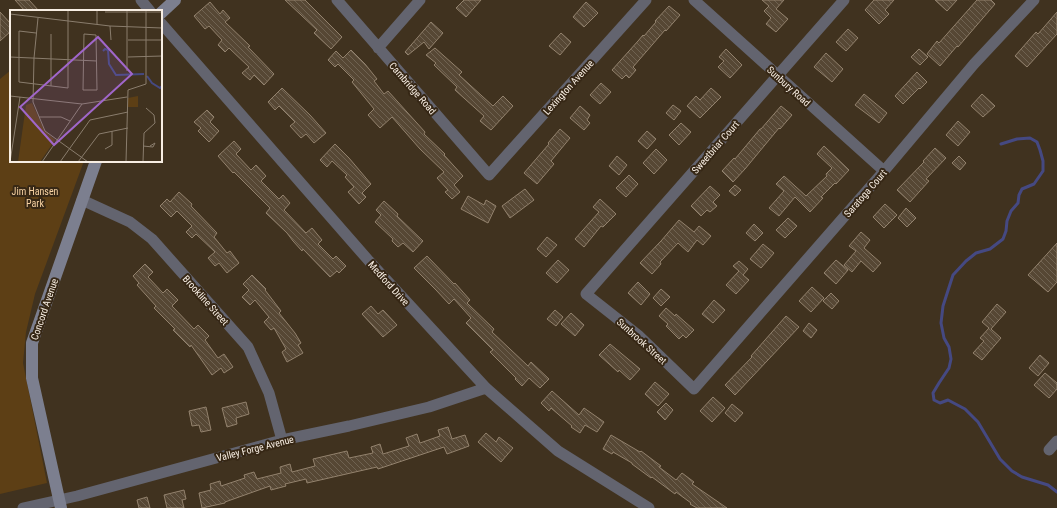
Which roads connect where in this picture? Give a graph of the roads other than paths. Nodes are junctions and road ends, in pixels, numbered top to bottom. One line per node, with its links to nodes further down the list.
1 (141, 0): 9 (street)
2 (175, 0): 10 (street)
3 (338, 0): 12 (street, Cambridge Road)
4 (420, 0): 12 (street)
5 (646, 0): 16 (street, Lexington Avenue)
6 (694, 0): 13 (street, Sunbury Road)
7 (844, 0): 13 (street, Sweetbriar Court)
8 (1034, 0): 15 (street, Saratoga Court)
9 (149, 10)
10 (162, 12)
11 (162, 24): 20 (street, Medford Drive)
12 (378, 48): 16 (street, Cambridge Road)
13 (778, 75): 15 (street, Sunbury Road); 18 (street, Sweetbriar Court)
14 (96, 162): 17 (street, Concord Avenue)
15 (884, 171): 19 (street, Saratoga Court)
16 (489, 175)
17 (82, 200): 21 (street, Brookline Street); 24 (street, Concord Avenue)
18 (586, 294): 19 (street, Sunbrook Street)
19 (696, 386)
20 (486, 388): 21 (street, Valley Forge Avenue); 26 (street, Medford Drive)
21 (282, 440): 24 (street, Valley Forge Avenue)
22 (1057, 441): 23 (street)
23 (1049, 450)
24 (61, 504): 25 (street, Valley Forge Avenue)
25 (23, 508)
26 (649, 508)

